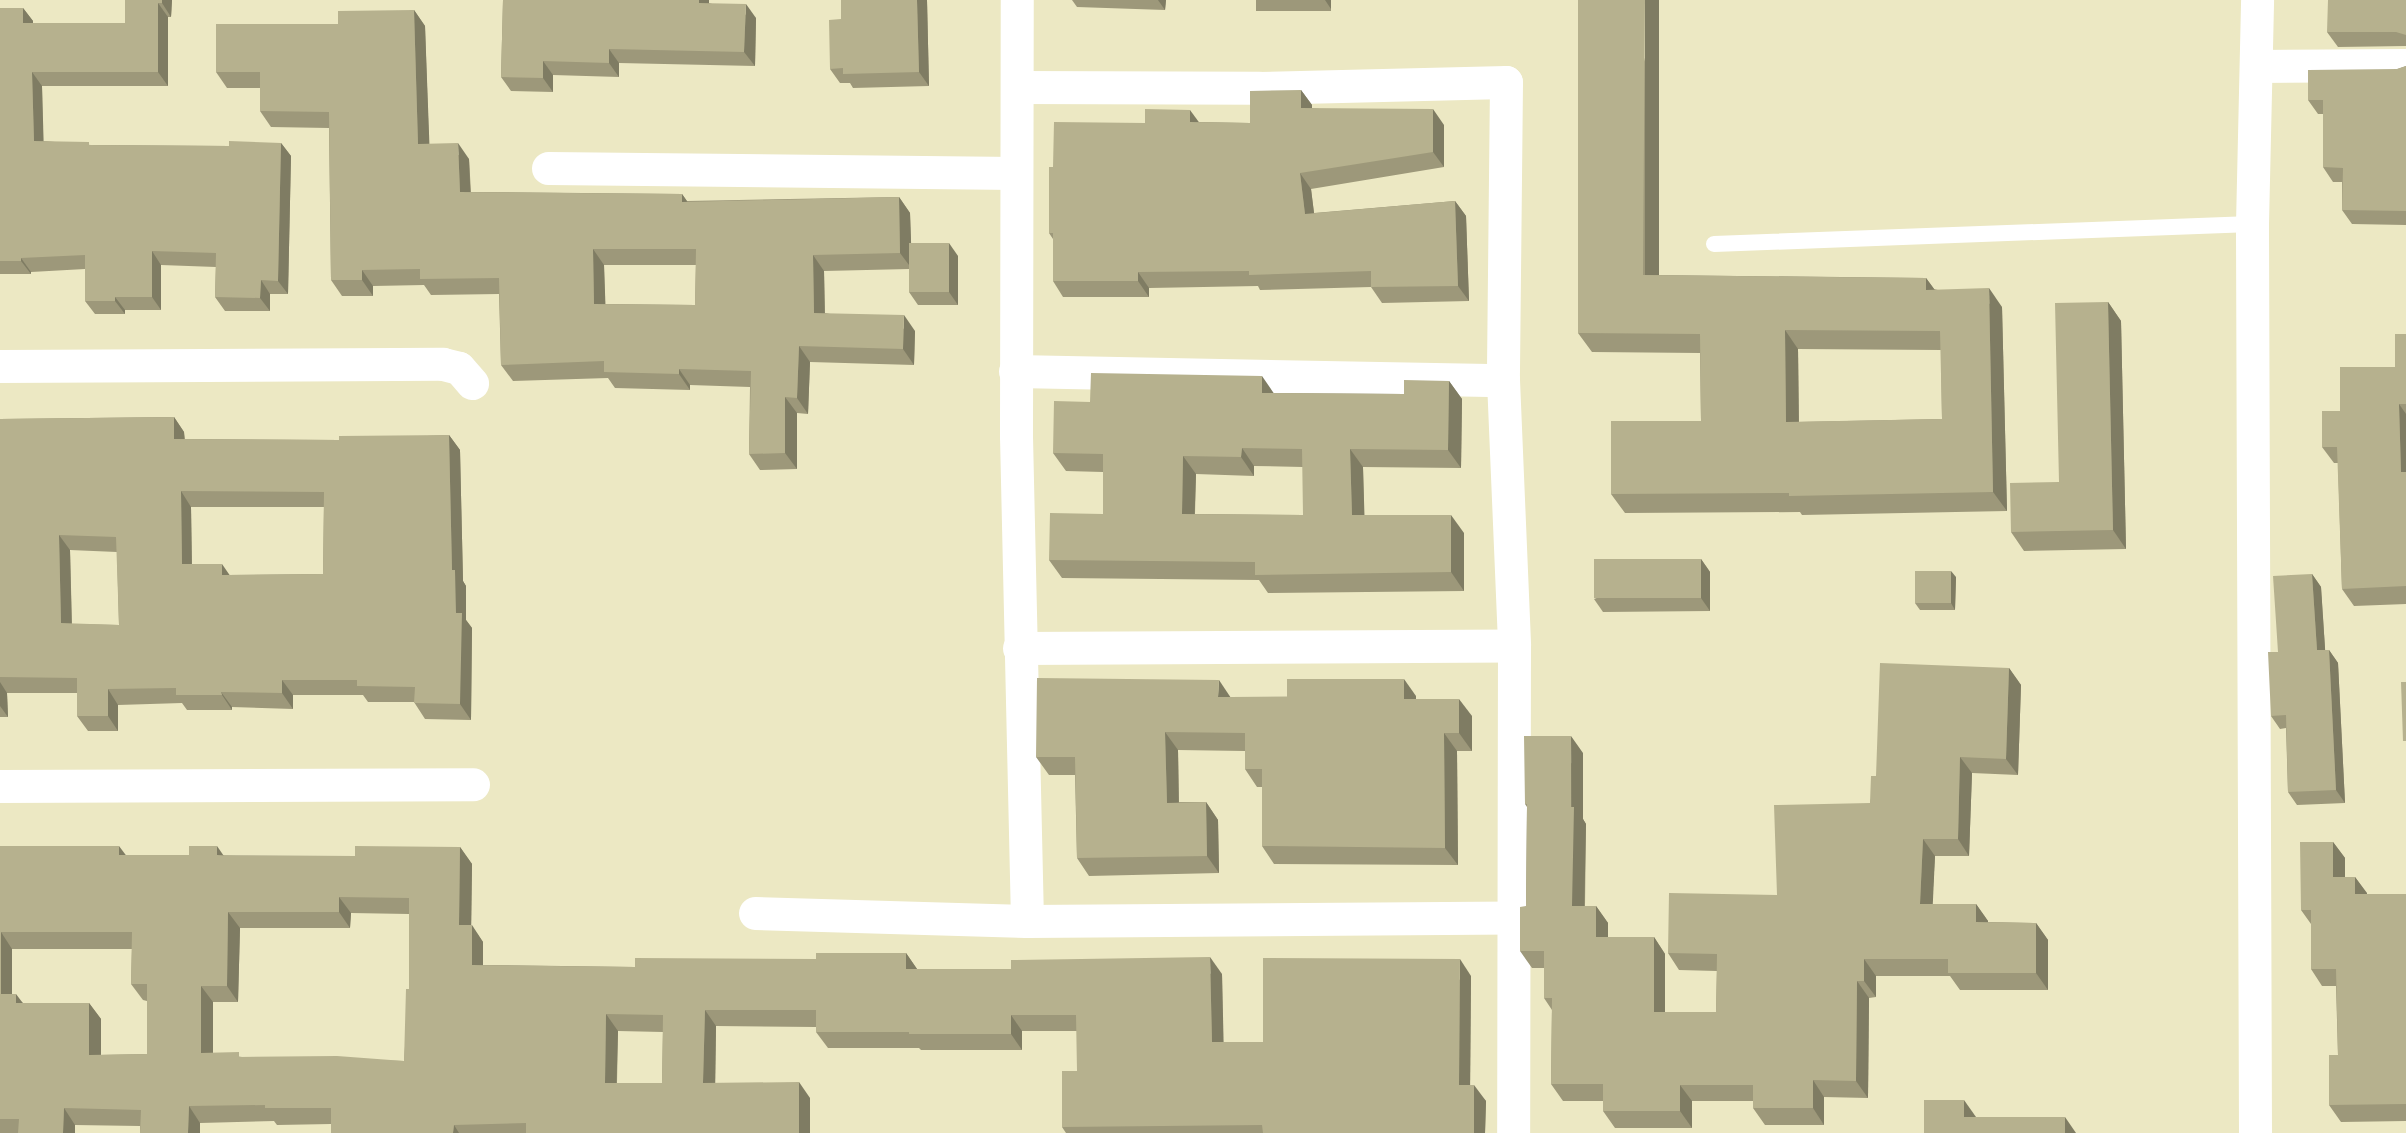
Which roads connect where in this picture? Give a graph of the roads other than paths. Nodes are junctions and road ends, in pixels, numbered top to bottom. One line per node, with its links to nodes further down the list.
1 (1017, 0): 5 (street)
2 (2257, 0): 4 (street)
3 (2406, 65): 4 (street)
4 (2257, 66): 8 (street)
5 (1018, 87): 7 (street); 12 (street)
6 (548, 168): 7 (street)
7 (1016, 173): 11 (street)
8 (2252, 224): 9 (lane); 22 (street)
9 (1714, 244)
10 (0, 366): 13 (street)
11 (1015, 371): 12 (street); 15 (street)
12 (1503, 380): 14 (street)
13 (472, 383)
14 (1514, 645): 15 (street); 19 (street)
15 (1019, 648): 20 (street)
16 (473, 784): 17 (street)
17 (0, 786)
18 (754, 913): 20 (street)
19 (1515, 918): 20 (street); 21 (street)
20 (1028, 921)
21 (1513, 1133)
22 (2255, 1133)

